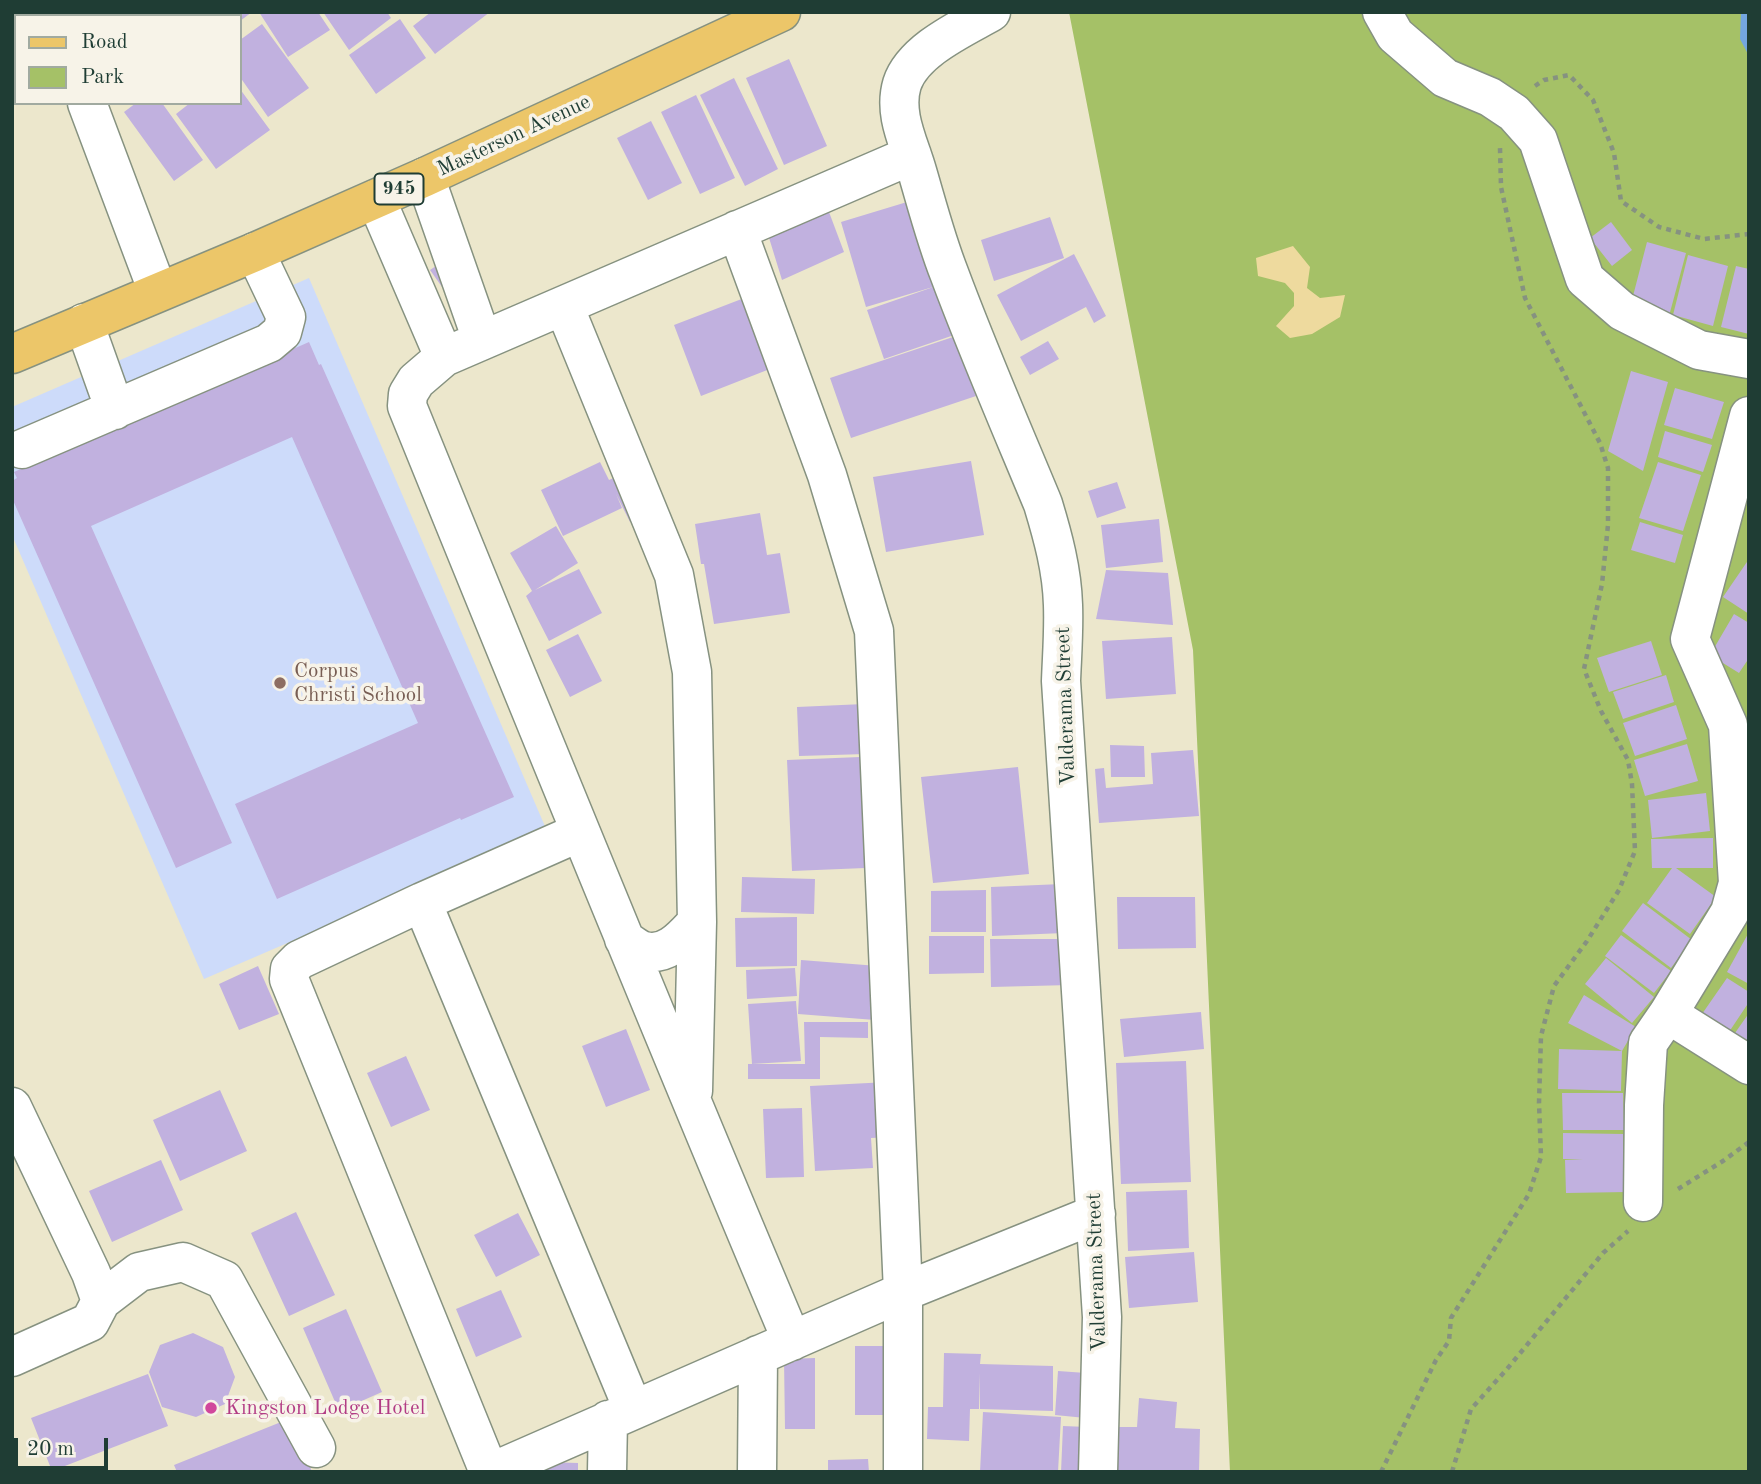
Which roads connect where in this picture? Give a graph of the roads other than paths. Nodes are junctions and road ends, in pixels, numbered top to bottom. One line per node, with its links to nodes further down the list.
1 (780, 12): 6 (main road, Masterson Avenue / 945)
2 (991, 12): 5 (street, Valderama Street)
3 (1382, 12): 16 (street)
4 (88, 105): 10 (street)
5 (912, 155): 8 (street); 33 (street, Valderama Street)
6 (425, 177): 7 (main road, Masterson Avenue / 945); 13 (street)
7 (376, 199): 9 (main road, Masterson Avenue / 945); 15 (street)
8 (737, 230): 11 (street); 34 (street)
9 (255, 252): 10 (main road, Masterson Avenue / 945); 17 (street)
10 (158, 292): 12 (main road, Masterson Avenue / 945)
11 (564, 306): 13 (street); 26 (street)
12 (84, 323): 14 (main road, Masterson Avenue / 945); 17 (street)
13 (482, 340): 15 (street)
14 (12, 354)
15 (444, 357): 23 (street)
16 (1749, 359)
17 (116, 410): 19 (street)
18 (1749, 416): 20 (street)
19 (22, 449)
20 (1737, 512): 21 (street)
21 (1709, 681): 22 (street); 24 (street)
22 (1749, 705)
23 (580, 832): 25 (street); 27 (street)
24 (1743, 886): 28 (street)
25 (422, 902): 38 (street); 40 (street)
26 (697, 922): 27 (street); 31 (street)
27 (624, 939): 31 (street)
28 (1668, 1014): 29 (street); 32 (street)
29 (1749, 1065)
30 (12, 1107): 35 (street)
31 (693, 1107): 36 (street)
32 (1648, 1209)
33 (1096, 1214): 34 (street); 44 (street, Valderama Street)
34 (903, 1292): 36 (street); 43 (street)
35 (101, 1301): 37 (street); 39 (street)
36 (775, 1348): 38 (street); 42 (street)
37 (12, 1357)
38 (621, 1415): 40 (street); 41 (street)
39 (316, 1448)
40 (491, 1472)
41 (607, 1472)
42 (757, 1472)
43 (903, 1472)
44 (1098, 1472)

